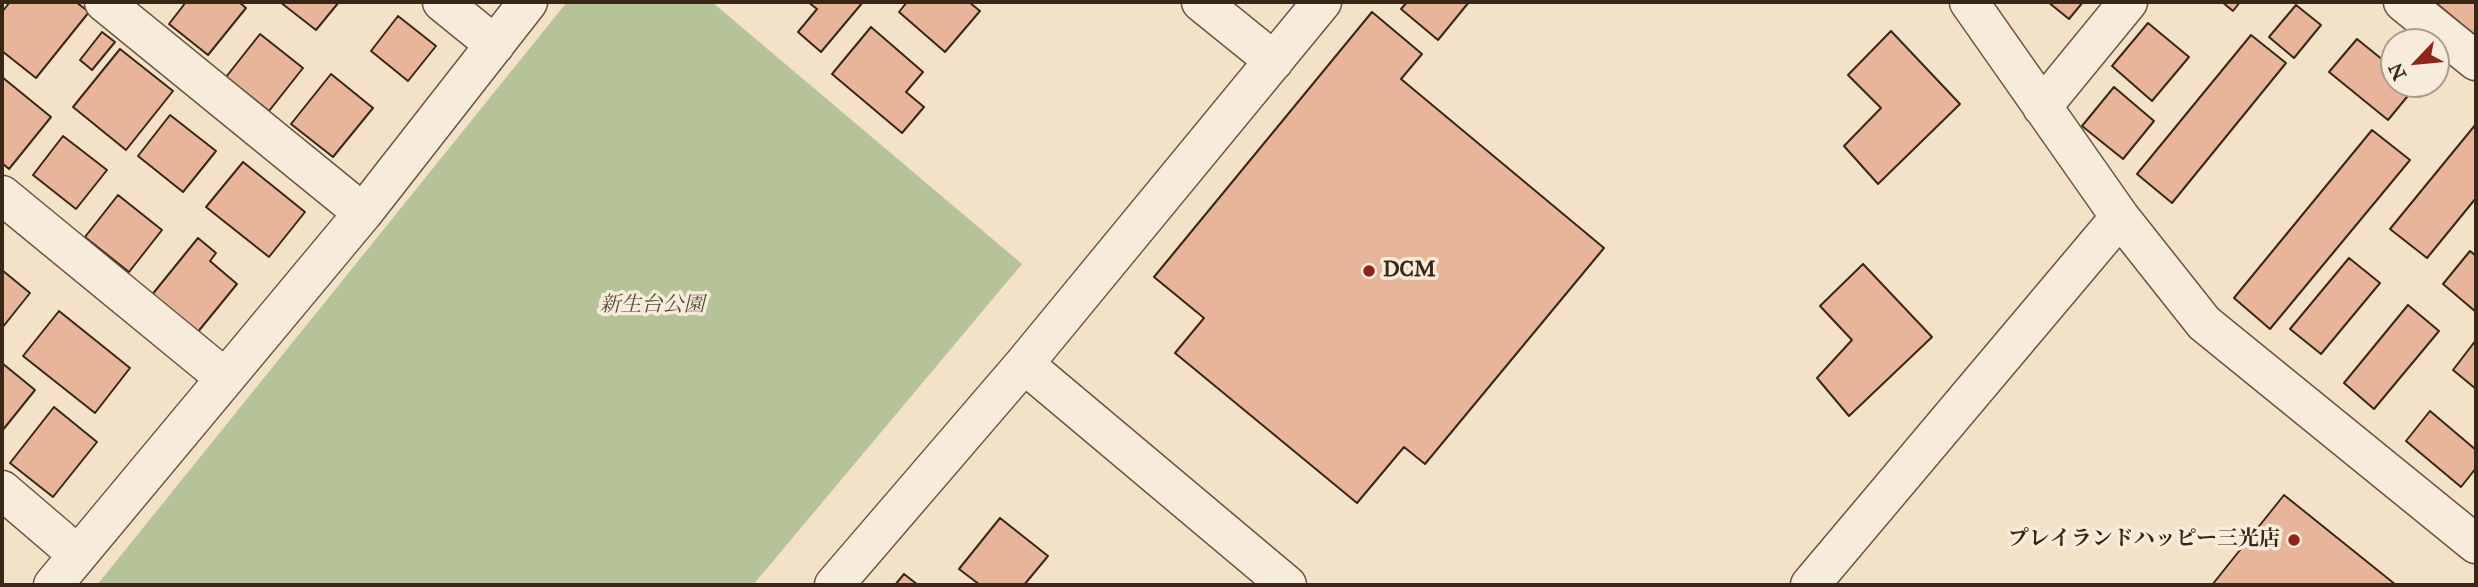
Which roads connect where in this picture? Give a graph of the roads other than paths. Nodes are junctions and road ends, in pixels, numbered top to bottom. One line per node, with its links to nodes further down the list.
1 (104, 2): 14 (street)
2 (442, 2): 9 (street)
3 (528, 2): 9 (street)
4 (1201, 2): 10 (street)
5 (1322, 2): 10 (street)
6 (1969, 2): 12 (street)
7 (2127, 2): 12 (street)
8 (2403, 2): 11 (street)
9 (495, 45): 14 (street)
10 (1273, 61): 16 (street)
11 (2476, 61)
12 (2042, 107): 15 (street)
13 (2, 195): 17 (street)
14 (363, 213): 17 (street)
15 (2120, 217): 19 (street); 24 (street)
16 (1024, 364): 22 (street); 23 (street)
17 (225, 379): 20 (street)
18 (2, 490): 20 (street)
19 (2476, 544)
20 (78, 555): 21 (street)
21 (53, 585)
22 (834, 585)
23 (1287, 585)
24 (1810, 585)

